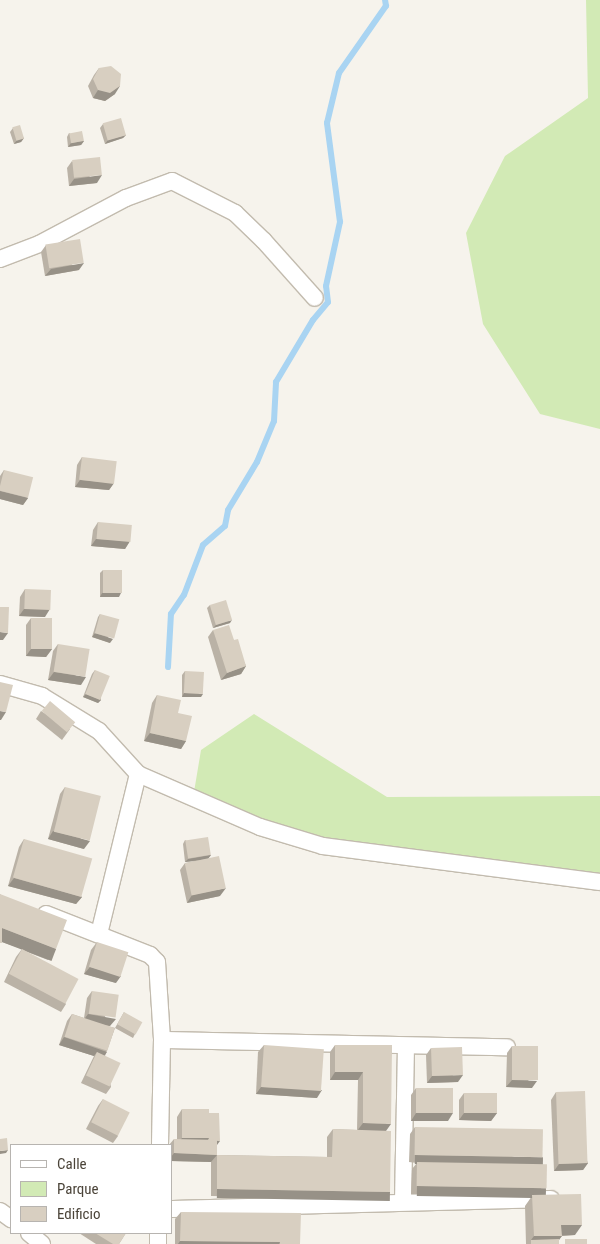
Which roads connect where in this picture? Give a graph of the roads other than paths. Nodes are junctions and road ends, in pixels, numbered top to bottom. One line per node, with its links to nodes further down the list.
1 (0, 259): 2 (street)
2 (315, 298)
3 (0, 684): 4 (street)
4 (138, 774): 5 (street); 7 (street)
5 (600, 882)
6 (27, 906): 7 (street)
7 (99, 934): 8 (street)
8 (162, 1040): 9 (street); 11 (street)
9 (406, 1046): 10 (street); 13 (street)
10 (507, 1047)
11 (160, 1144)
12 (572, 1198): 13 (street)
13 (403, 1202): 14 (street)
14 (172, 1209)
15 (30, 1234): 16 (street)
16 (42, 1244)

